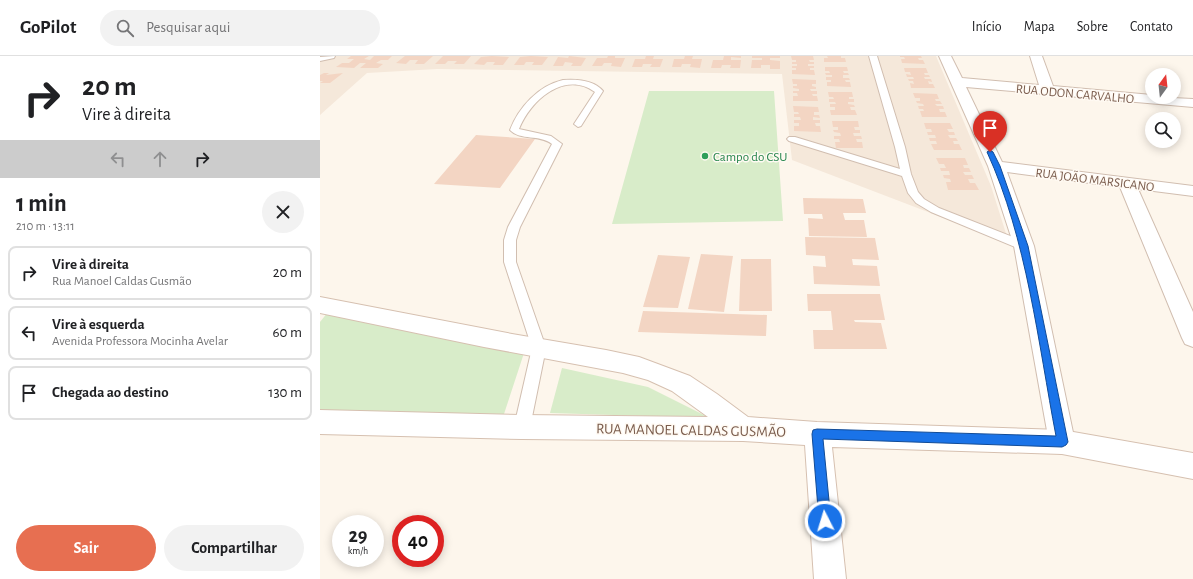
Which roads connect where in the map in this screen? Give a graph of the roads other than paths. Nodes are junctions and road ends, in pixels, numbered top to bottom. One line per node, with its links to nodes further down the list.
1 (331, 56): 5 (lane)
2 (873, 56): 12 (lane)
3 (945, 56): 6 (street)
4 (1036, 56): 7 (street)
5 (320, 59)
6 (958, 82): 7 (street, RUA ODON CARVALHO); 11 (street)
7 (1047, 90): 8 (street, RUA ODON CARVALHO)
8 (1193, 103)
9 (578, 124): 18 (lane)
10 (792, 139): 12 (lane)
11 (996, 166): 13 (street, RUA JOÃO MARSICANO); 15 (street)
12 (906, 174): 15 (lane)
13 (1127, 183): 14 (street, RUA JOÃO MARSICANO); 17 (street)
14 (1193, 191)
15 (1024, 246): 23 (street)
16 (320, 305): 18 (street)
17 (1191, 328)
18 (539, 348): 20 (lane); 21 (street)
19 (320, 422): 20 (street, RUA MANOEL CALDAS GUSMÃO)
20 (522, 427): 21 (street, RUA MANOEL CALDAS GUSMÃO)
21 (743, 429): 22 (street, RUA MANOEL CALDAS GUSMÃO)
22 (817, 434): 23 (street, RUA MANOEL CALDAS GUSMÃO); 25 (street)
23 (1062, 442): 24 (street, RUA MANOEL CALDAS GUSMÃO)
24 (1193, 466)
25 (830, 579)

